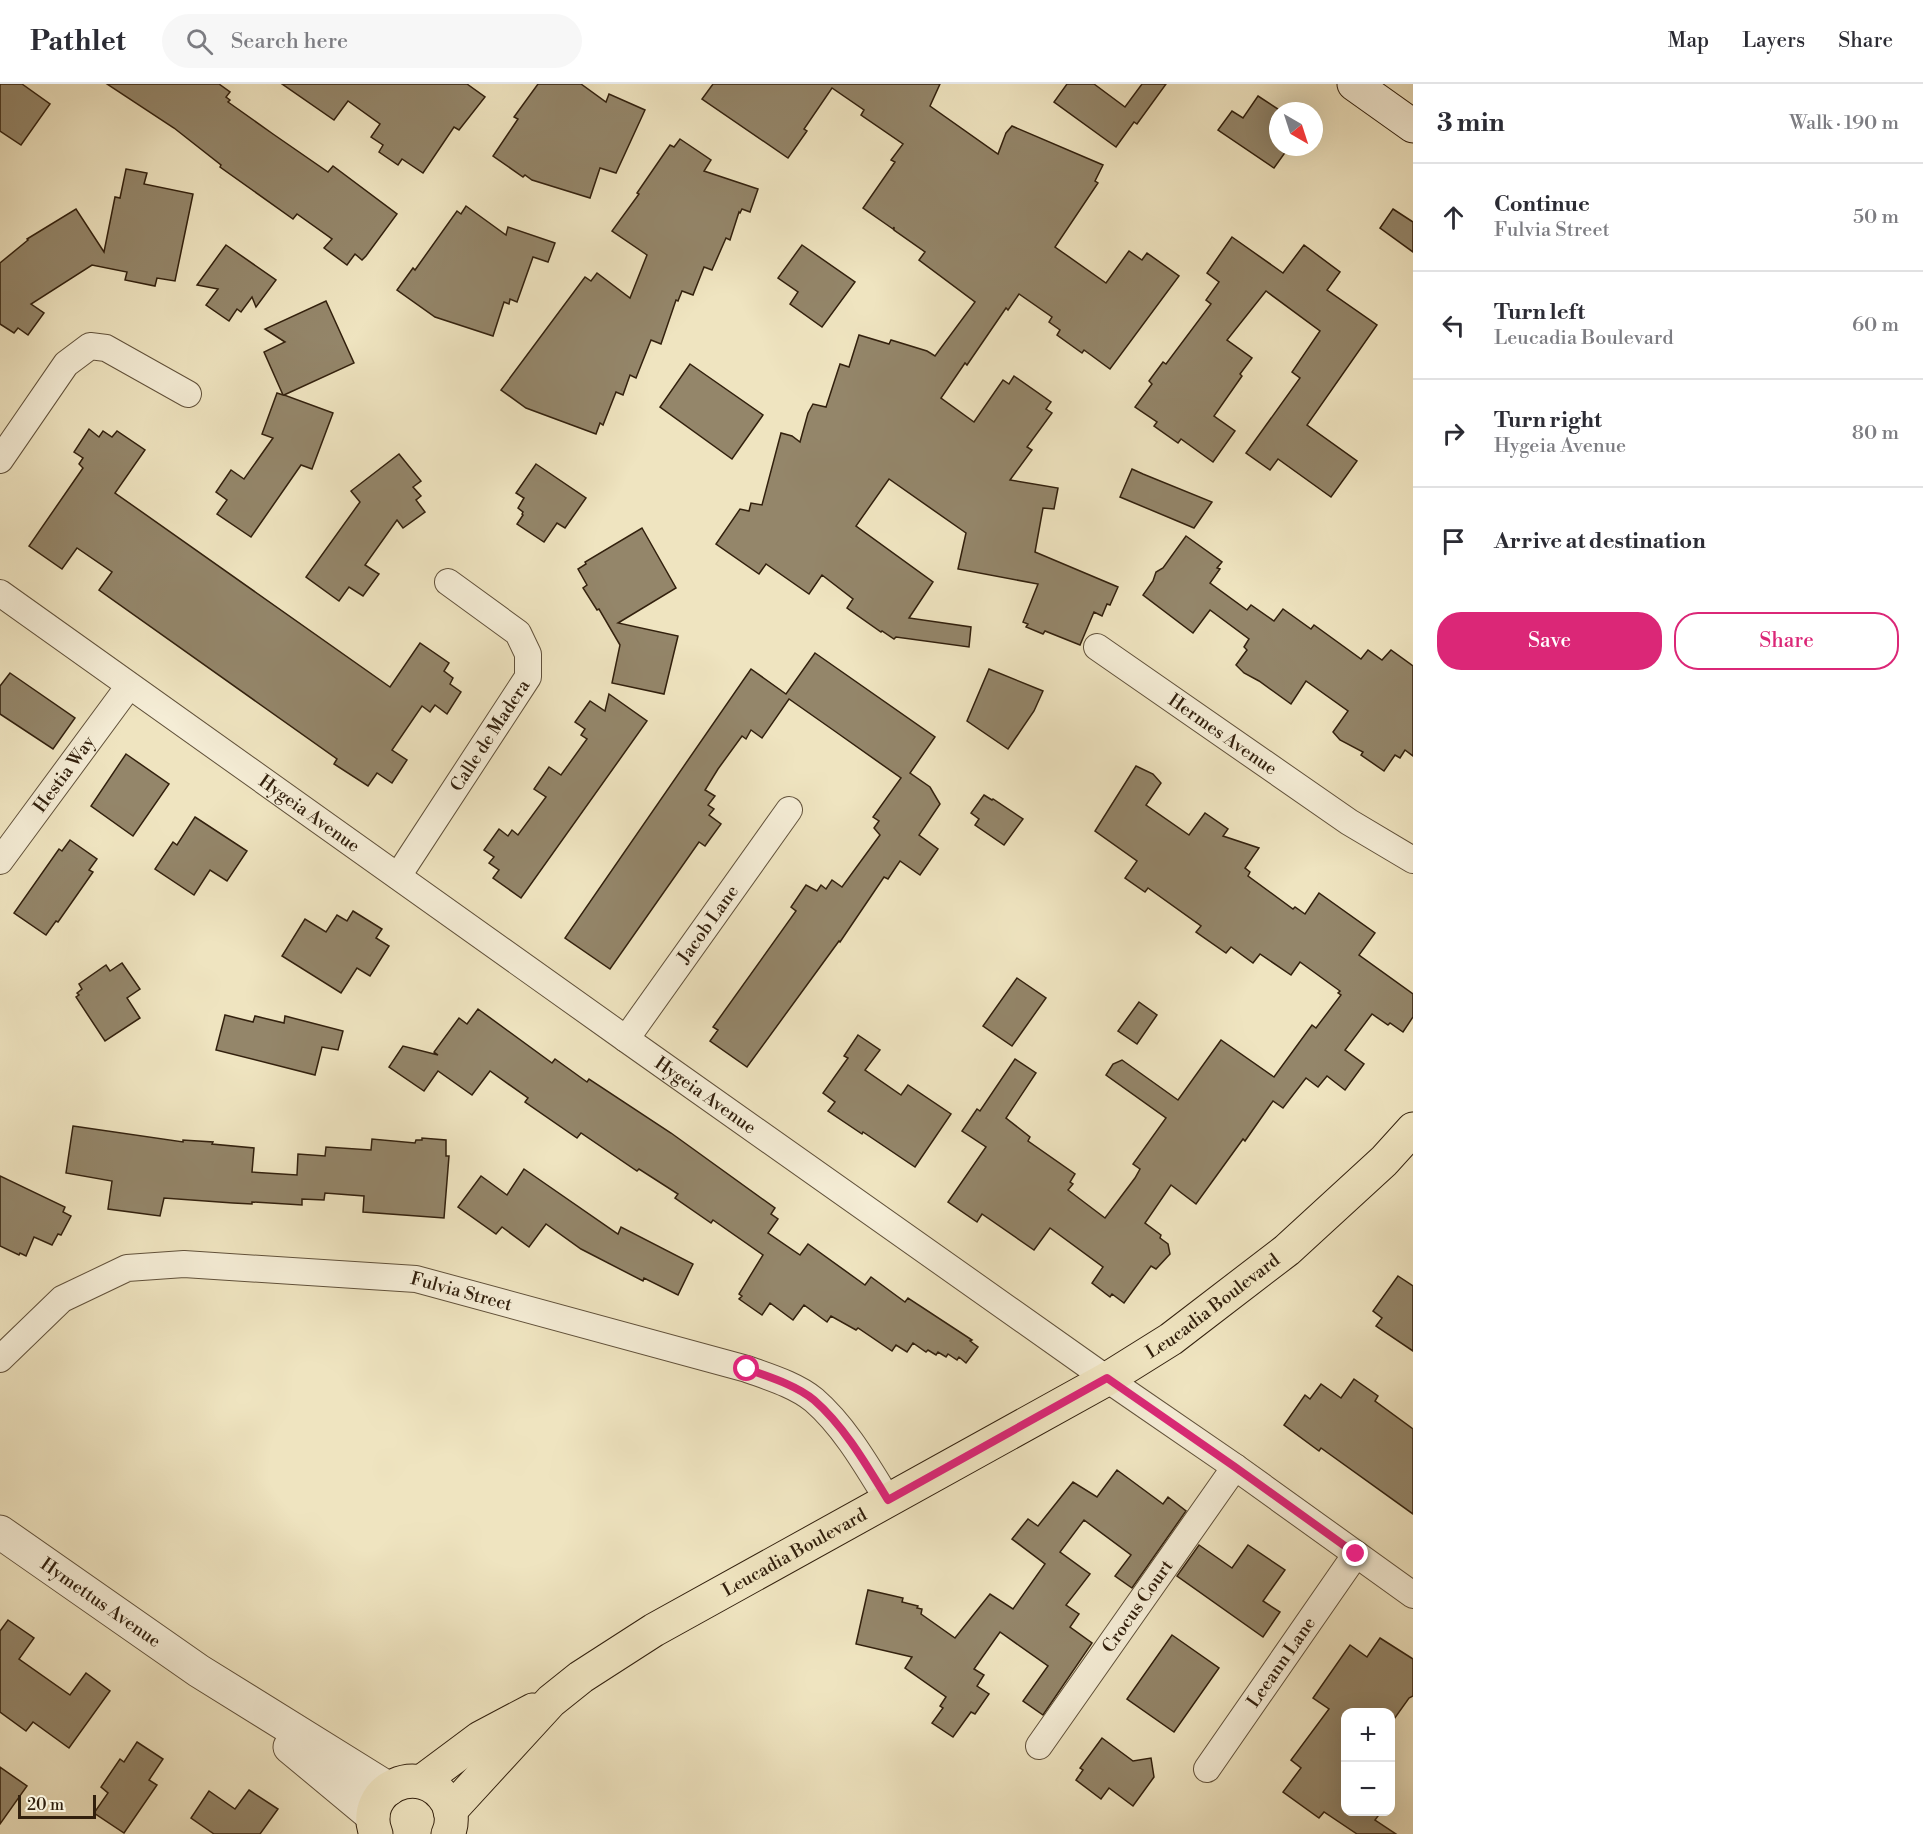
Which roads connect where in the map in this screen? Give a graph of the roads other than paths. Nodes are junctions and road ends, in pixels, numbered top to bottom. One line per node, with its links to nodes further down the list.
1 (1354, 84): 2 (street)
2 (1413, 126)
3 (188, 394): 4 (street)
4 (0, 460)
5 (448, 582): 13 (street, Calle de Madera)
6 (0, 593): 8 (street, Hygeia Avenue)
7 (1097, 647): 10 (street, Hermes Avenue)
8 (129, 686): 12 (street, Hestia Way); 13 (street, Hygeia Avenue)
9 (789, 810): 15 (street, Jacob Lane)
10 (1349, 822): 11 (street, Hermes Avenue); 14 (street, Hermes Avenue)
11 (1413, 860)
12 (0, 861)
13 (398, 876): 15 (street, Hygeia Avenue)
14 (1413, 878)
15 (626, 1039): 18 (street, Hygeia Avenue)
16 (1413, 1129): 18 (main road, Leucadia Boulevard)
17 (0, 1359): 20 (street, Fulvia Street)
18 (1107, 1378): 19 (street, Hygeia Avenue); 20 (main road, Leucadia Boulevard)
19 (1235, 1467): 22 (street, Hygeia Avenue); 25 (street, Crocus Court)
20 (888, 1500): 24 (main road, Leucadia Boulevard)
21 (0, 1532): 28 (street, Hymettus Avenue)
22 (1356, 1554): 23 (street, Hygeia Avenue); 26 (street, Leeann Lane)
23 (1413, 1595)
24 (551, 1701): 27 (main road, Leucadia Boulevard); 29 (main road, Leucadia Boulevard)
25 (1039, 1746)
26 (1207, 1768)
27 (421, 1782): 28 (main road); 29 (main road)
28 (377, 1821)
29 (452, 1826)

